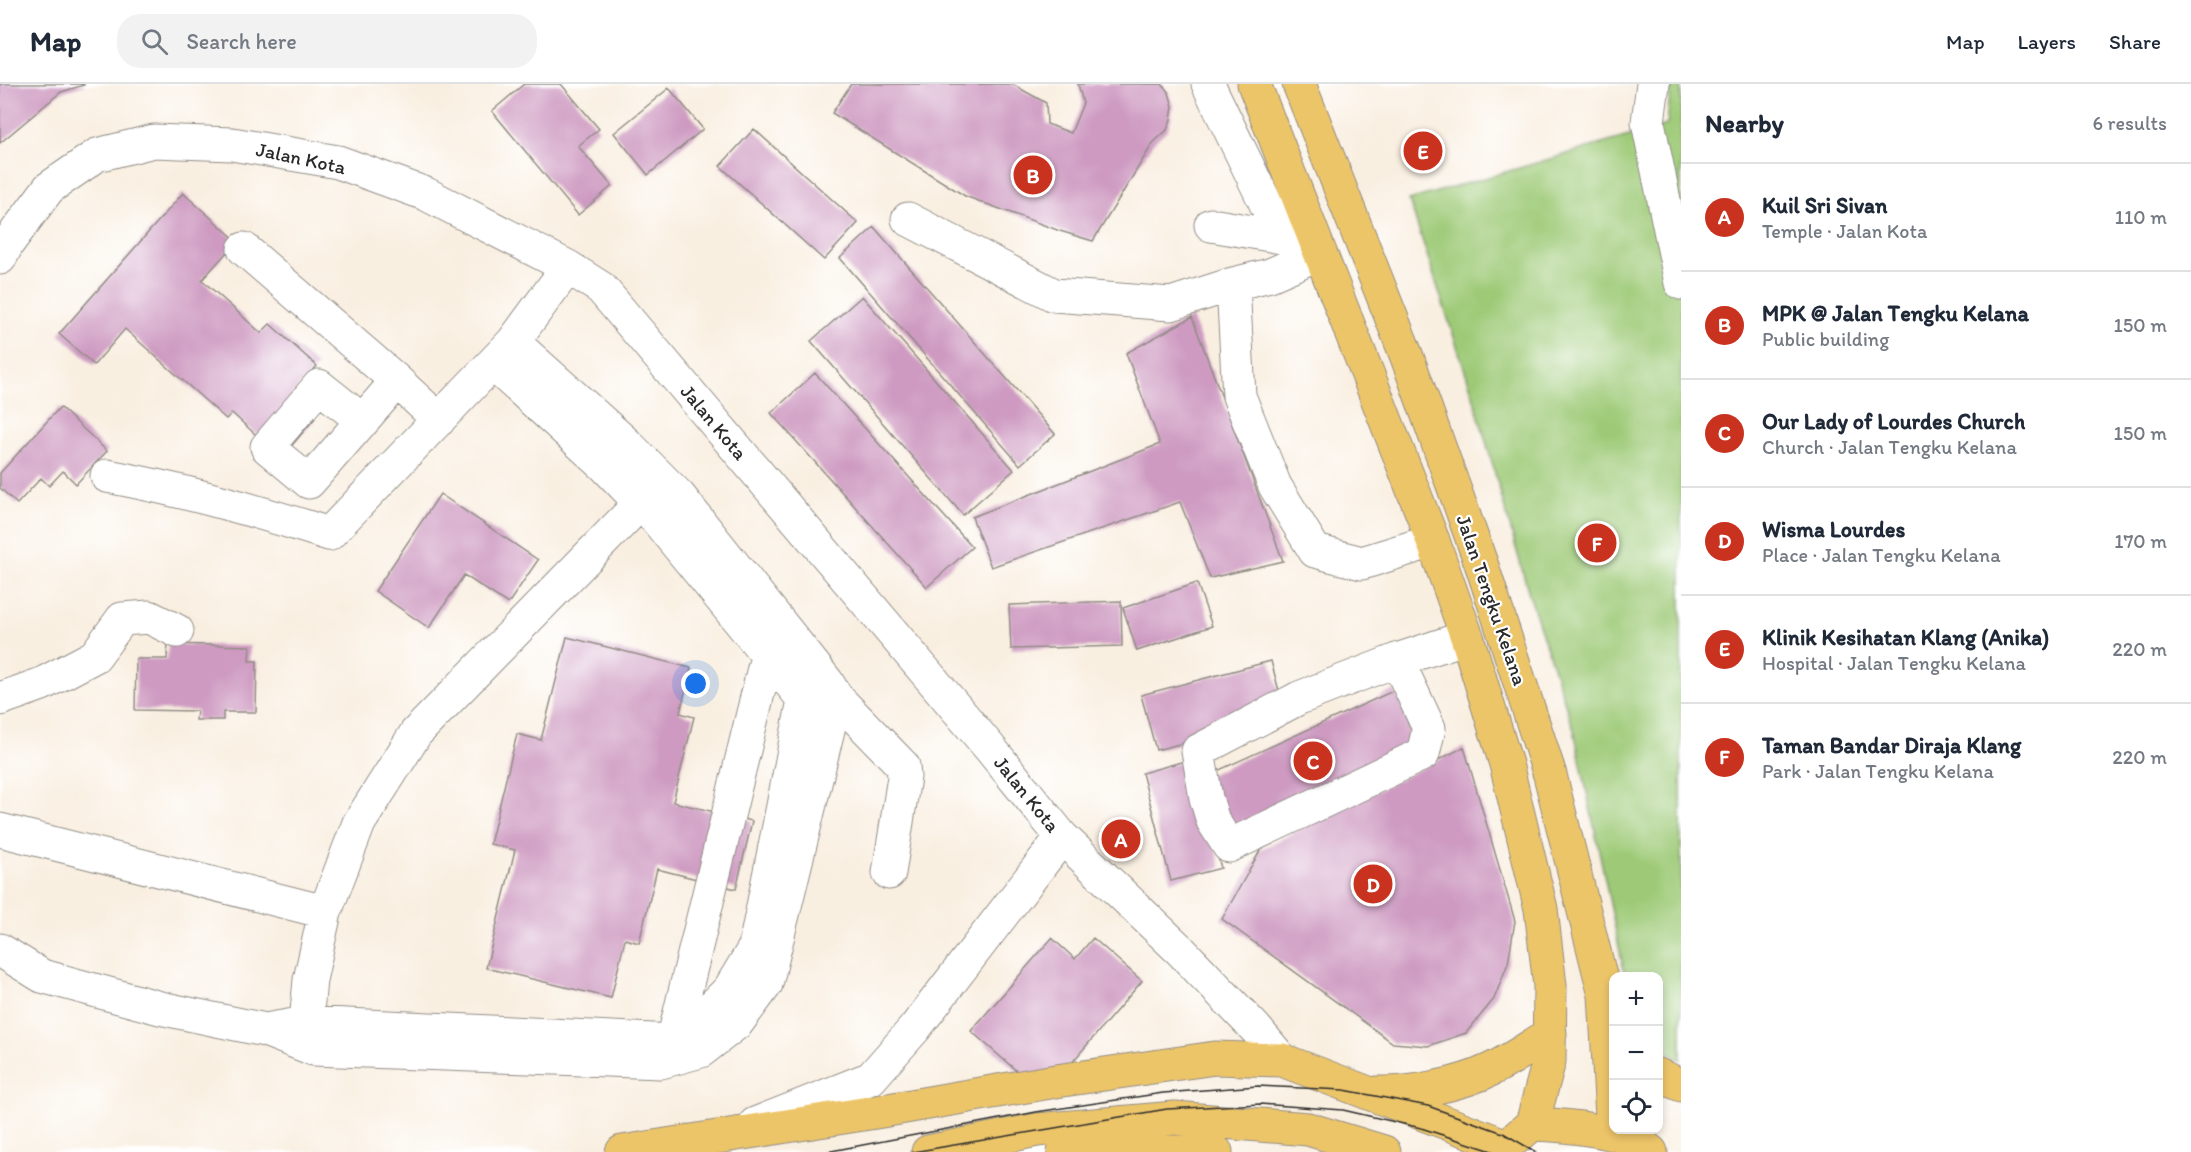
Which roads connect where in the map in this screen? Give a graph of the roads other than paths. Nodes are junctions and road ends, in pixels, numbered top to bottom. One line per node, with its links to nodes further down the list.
1 (1208, 84): 7 (street)
2 (1254, 84): 8 (highway, Jalan Tengku Kelana)
3 (1299, 84): 33 (highway, Jalan Tengku Kelana)
4 (1653, 84): 12 (street)
5 (908, 219): 13 (street)
6 (1211, 225): 7 (street)
7 (1282, 237): 8 (street)
8 (1318, 248): 13 (street); 21 (highway, Jalan Tengku Kelana)
9 (244, 249): 15 (street)
10 (0, 258): 11 (street, Jalan Kota)
11 (568, 267): 14 (street); 29 (street, Jalan Kota)
12 (1681, 283)
13 (1233, 284): 21 (street)
14 (503, 353): 16 (street); 19 (street); 20 (street)
15 (397, 381): 16 (street); 17 (street)
16 (439, 420): 18 (street)
17 (363, 421)
18 (106, 476)
19 (663, 479): 20 (street); 26 (street)
20 (640, 502): 24 (street); 31 (street)
21 (1433, 541): 23 (highway, Jalan Tengku Kelana)
22 (177, 631): 27 (street)
23 (1467, 637): 25 (street); 35 (highway, Jalan Tengku Kelana)
24 (768, 656): 26 (street); 37 (street)
25 (1397, 660): 25 (street)
26 (822, 693): 30 (street); 36 (street); 37 (street)
27 (0, 699)
28 (0, 830): 31 (street)
29 (1062, 837): 38 (street, Jalan Kota); 46 (street)
30 (889, 873)
31 (325, 912): 36 (street)
32 (0, 950): 36 (street)
33 (1609, 1005)
34 (1610, 1026): 40 (highway, Jalan Tengku Kelana)
35 (1550, 1034): 42 (highway); 43 (highway, Jalan Tengku Kelana)
36 (310, 1036): 37 (street)
37 (673, 1041)
38 (1281, 1060): 42 (highway); 46 (highway)
39 (1663, 1077): 41 (highway)
40 (1611, 1080)
41 (1681, 1085)
42 (1366, 1092): 47 (highway)
43 (1532, 1124): 44 (highway); 47 (highway)
44 (1609, 1133)
45 (1613, 1134): 48 (highway)
46 (722, 1136): 49 (highway)
47 (1504, 1149)
48 (1654, 1150)
49 (622, 1152)
50 (928, 1152): 53 (highway)
51 (1064, 1152): 52 (highway)
52 (1216, 1152)
53 (1384, 1152)

